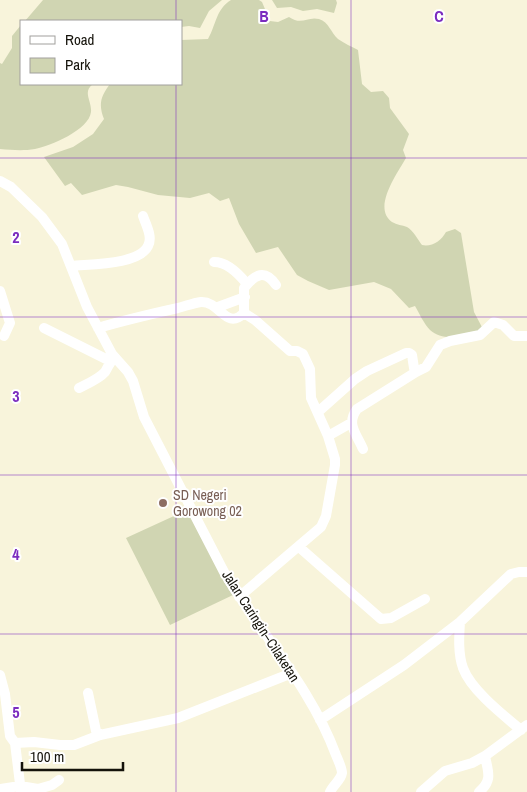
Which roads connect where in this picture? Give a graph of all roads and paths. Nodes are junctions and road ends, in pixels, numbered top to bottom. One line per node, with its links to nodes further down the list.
1 (0, 181): 4 (street, Jalan Caringin–Cilaketan)
2 (142, 216): 4 (street)
3 (214, 262): 5 (street)
4 (72, 266): 12 (street, Jalan Caringin–Cilaketan)
5 (247, 284): 6 (street); 8 (street)
6 (276, 285)
7 (0, 291): 13 (street)
8 (245, 297): 9 (street); 10 (street)
9 (218, 307): 10 (street); 12 (street)
10 (244, 313): 18 (street)
11 (44, 328): 15 (street)
12 (98, 328): 15 (street, Jalan Caringin–Cilaketan)
13 (4, 336)
14 (527, 336): 16 (street)
15 (113, 359): 17 (street); 24 (street, Jalan Caringin–Cilaketan)
16 (416, 372): 18 (street); 19 (street)
17 (79, 388)
18 (318, 412): 20 (street)
19 (351, 423): 20 (street); 21 (street)
20 (328, 436): 22 (street)
21 (363, 449)
22 (299, 547): 24 (street); 25 (street)
23 (527, 572): 26 (street)
24 (239, 597): 27 (street, Jalan Caringin–Cilaketan)
25 (425, 599)
26 (460, 622): 31 (street); 32 (street)
27 (292, 673): 31 (street, Jalan Caringin–Cilaketan); 33 (street)
28 (0, 675): 30 (street)
29 (88, 694): 33 (street)
30 (4, 717): 34 (street)
31 (320, 720): 40 (street, Jalan Caringin–Cilaketan)
32 (524, 727): 35 (street)
33 (100, 735): 34 (street)
34 (15, 743): 39 (street)
35 (485, 756): 36 (street); 41 (street)
36 (489, 779): 42 (street); 43 (street)
37 (60, 780): 39 (street)
38 (0, 789): 39 (street)
39 (20, 789)
40 (330, 792)
41 (421, 792)
42 (479, 792)
43 (492, 792)

